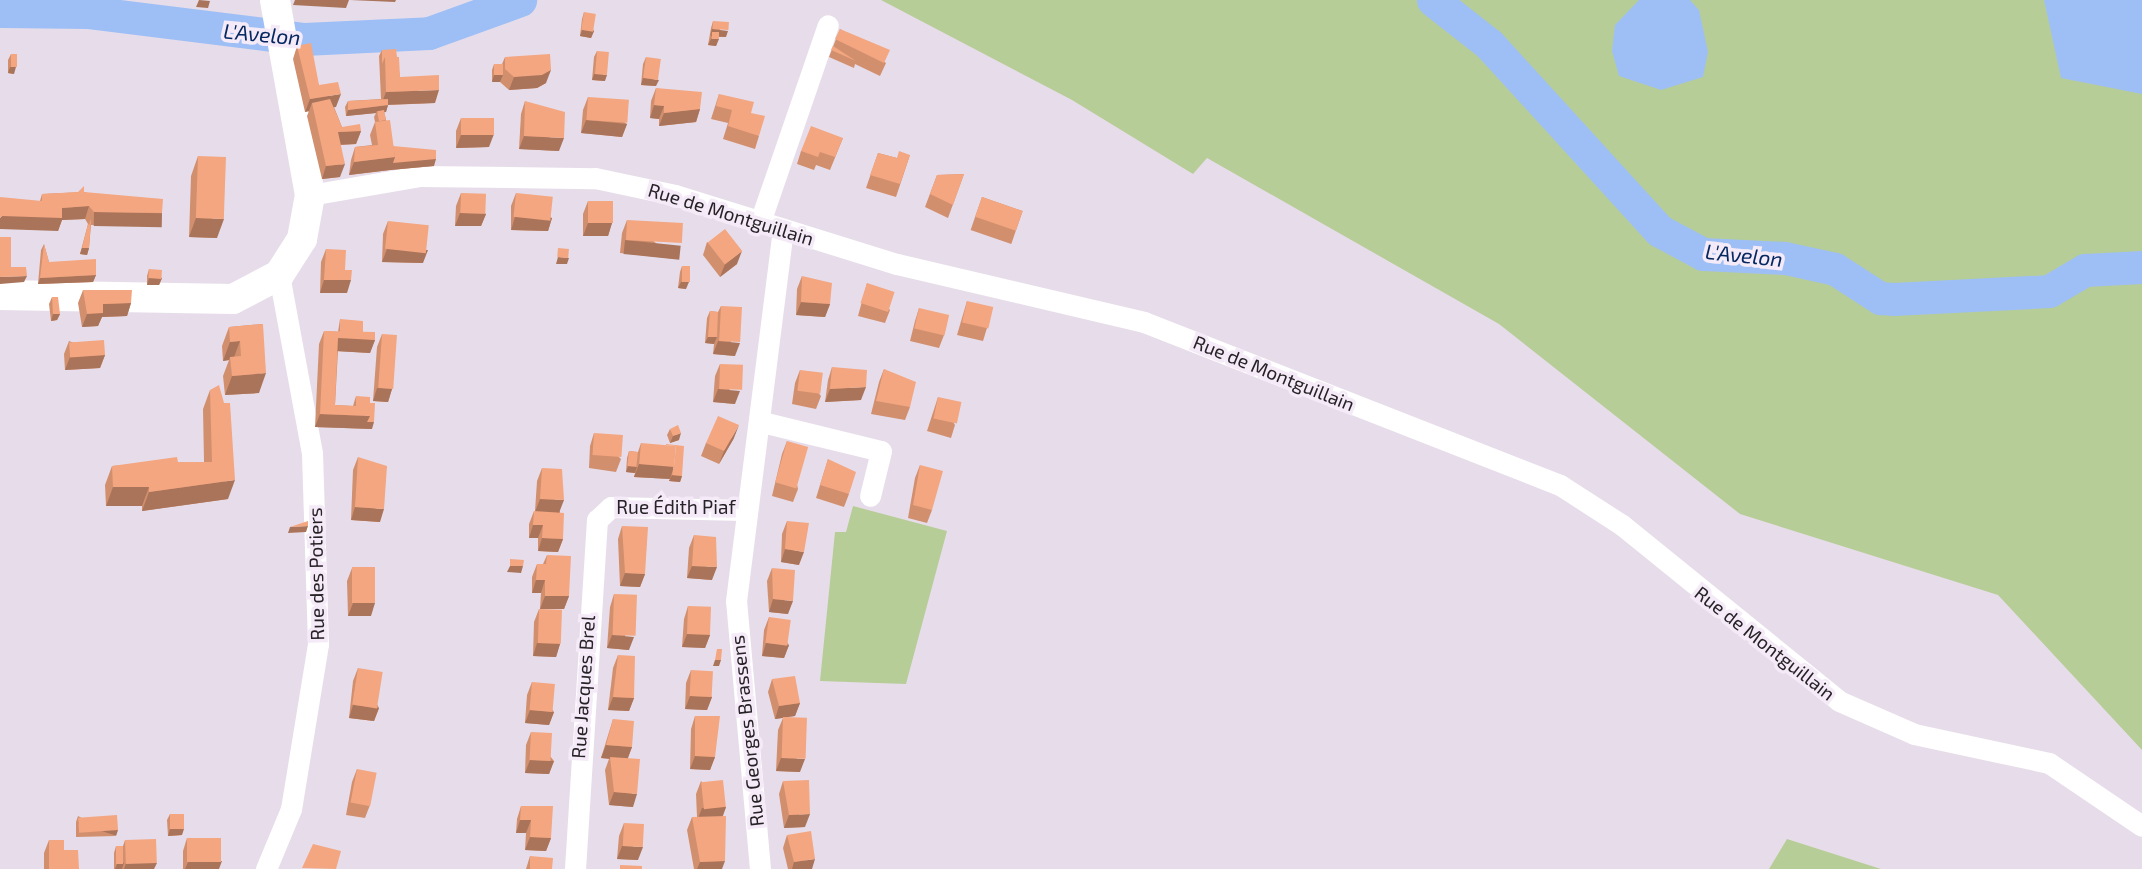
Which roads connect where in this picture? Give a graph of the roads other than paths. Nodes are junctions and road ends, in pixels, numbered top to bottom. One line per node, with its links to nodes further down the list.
1 (276, 13): 3 (street)
2 (828, 25): 4 (street)
3 (310, 195): 4 (street, Rue de Montguillain); 6 (street)
4 (760, 222): 5 (street, Rue de Montguillain)
5 (783, 229): 8 (street, Rue Édith Piaf); 12 (street, Rue de Montguillain)
6 (279, 275): 7 (street); 13 (street, Rue des Potiers)
7 (0, 295)
8 (762, 422): 9 (street); 11 (street, Rue Édith Piaf)
9 (870, 496)
10 (605, 508): 11 (street, Rue Édith Piaf); 14 (street, Rue Jacques Brel)
11 (744, 510): 15 (street, Rue Georges Brassens)
12 (2142, 827)
13 (266, 869)
14 (575, 869)
15 (760, 869)

